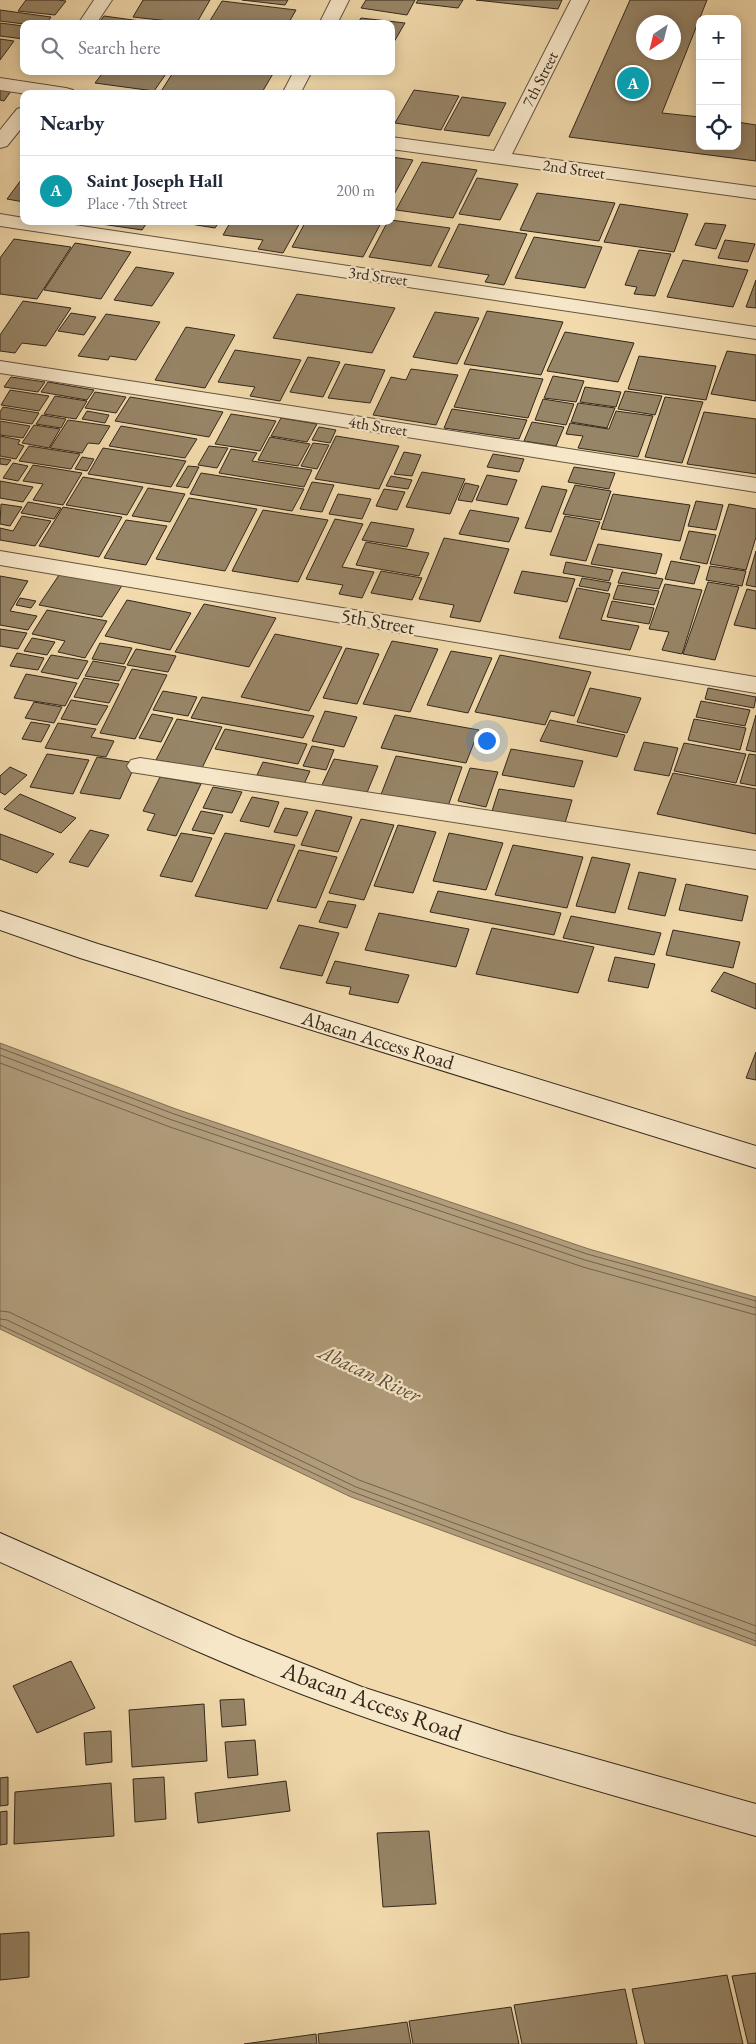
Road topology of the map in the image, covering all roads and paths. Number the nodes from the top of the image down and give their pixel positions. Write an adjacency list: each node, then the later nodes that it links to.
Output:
1 (103, 0): 4 (street)
2 (340, 0): 5 (street)
3 (580, 0): 15 (street, 7th Street)
4 (90, 20)
5 (330, 20)
6 (53, 75): 10 (street)
7 (301, 75): 11 (street)
8 (0, 84): 9 (street)
9 (31, 90)
10 (42, 90)
11 (294, 90)
12 (20, 118): 13 (street)
13 (0, 142)
14 (395, 144): 15 (street, 2nd Street)
15 (500, 159): 16 (street, 2nd Street)
16 (756, 193)
17 (0, 220): 18 (street, 3rd Street)
18 (20, 223)
19 (33, 225): 20 (street, 3rd Street)
20 (756, 333)
21 (0, 367): 22 (street, 4th Street)
22 (756, 485)
23 (0, 558): 24 (street, 5th Street)
24 (756, 685)
25 (140, 766): 26 (street)
26 (756, 860)
27 (0, 920): 28 (street, Abacan Access Road)
28 (756, 1157)
29 (0, 1547): 30 (street, Abacan Access Road)
30 (756, 1820)

